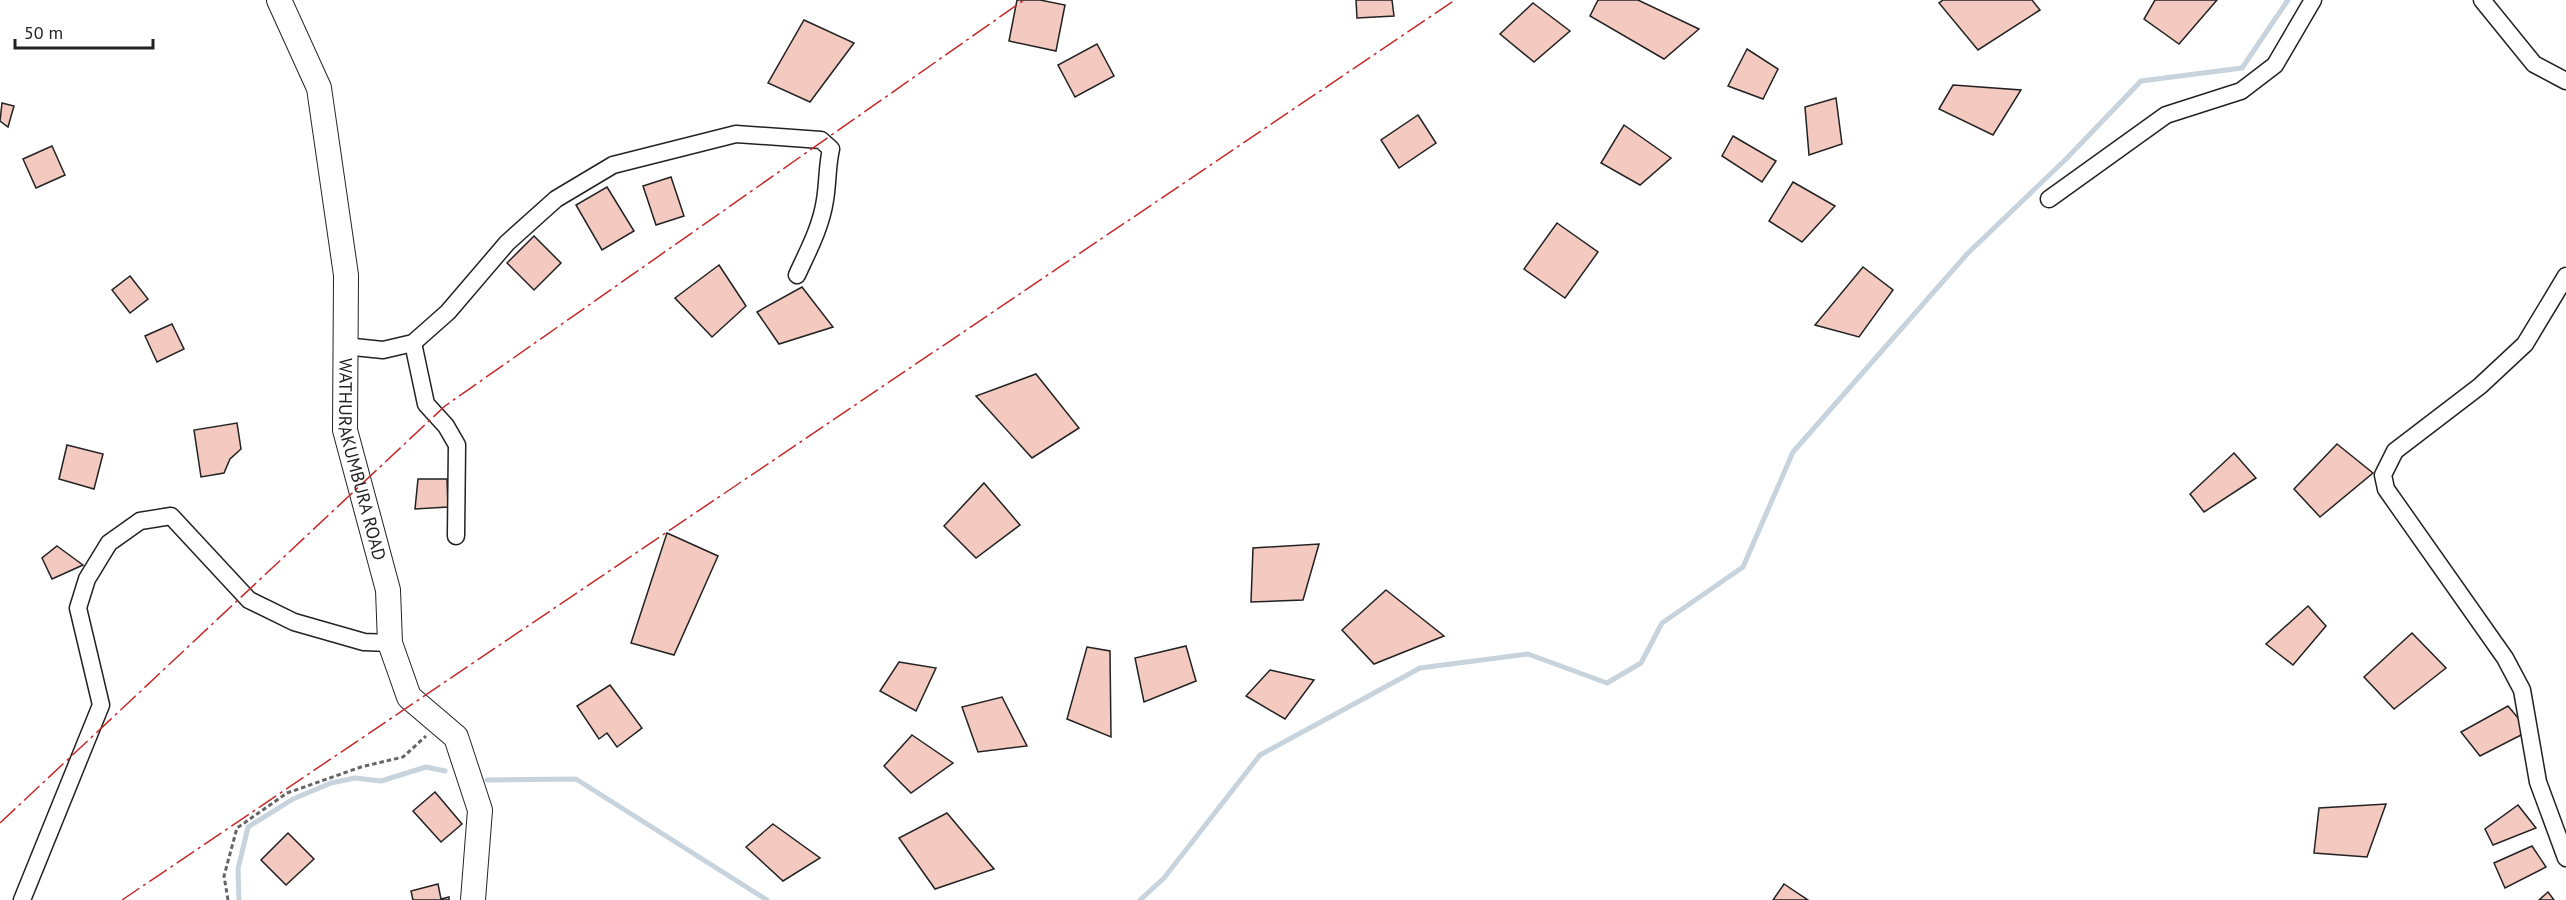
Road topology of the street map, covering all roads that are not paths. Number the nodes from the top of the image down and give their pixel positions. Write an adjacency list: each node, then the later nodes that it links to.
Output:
1 (279, 0): 9 (main road, WATHURAKUMBURA ROAD)
2 (2313, 0): 5 (street)
3 (2482, 0): 4 (street)
4 (2566, 81)
5 (2049, 199)
6 (797, 275): 8 (street)
7 (2566, 276): 12 (street)
8 (413, 343): 9 (street); 10 (street)
9 (344, 346): 11 (main road, WATHURAKUMBURA ROAD)
10 (456, 536)
11 (390, 643): 13 (street); 14 (main road, WATHURAKUMBURA ROAD)
12 (2566, 858)
13 (22, 900)
14 (473, 900)

